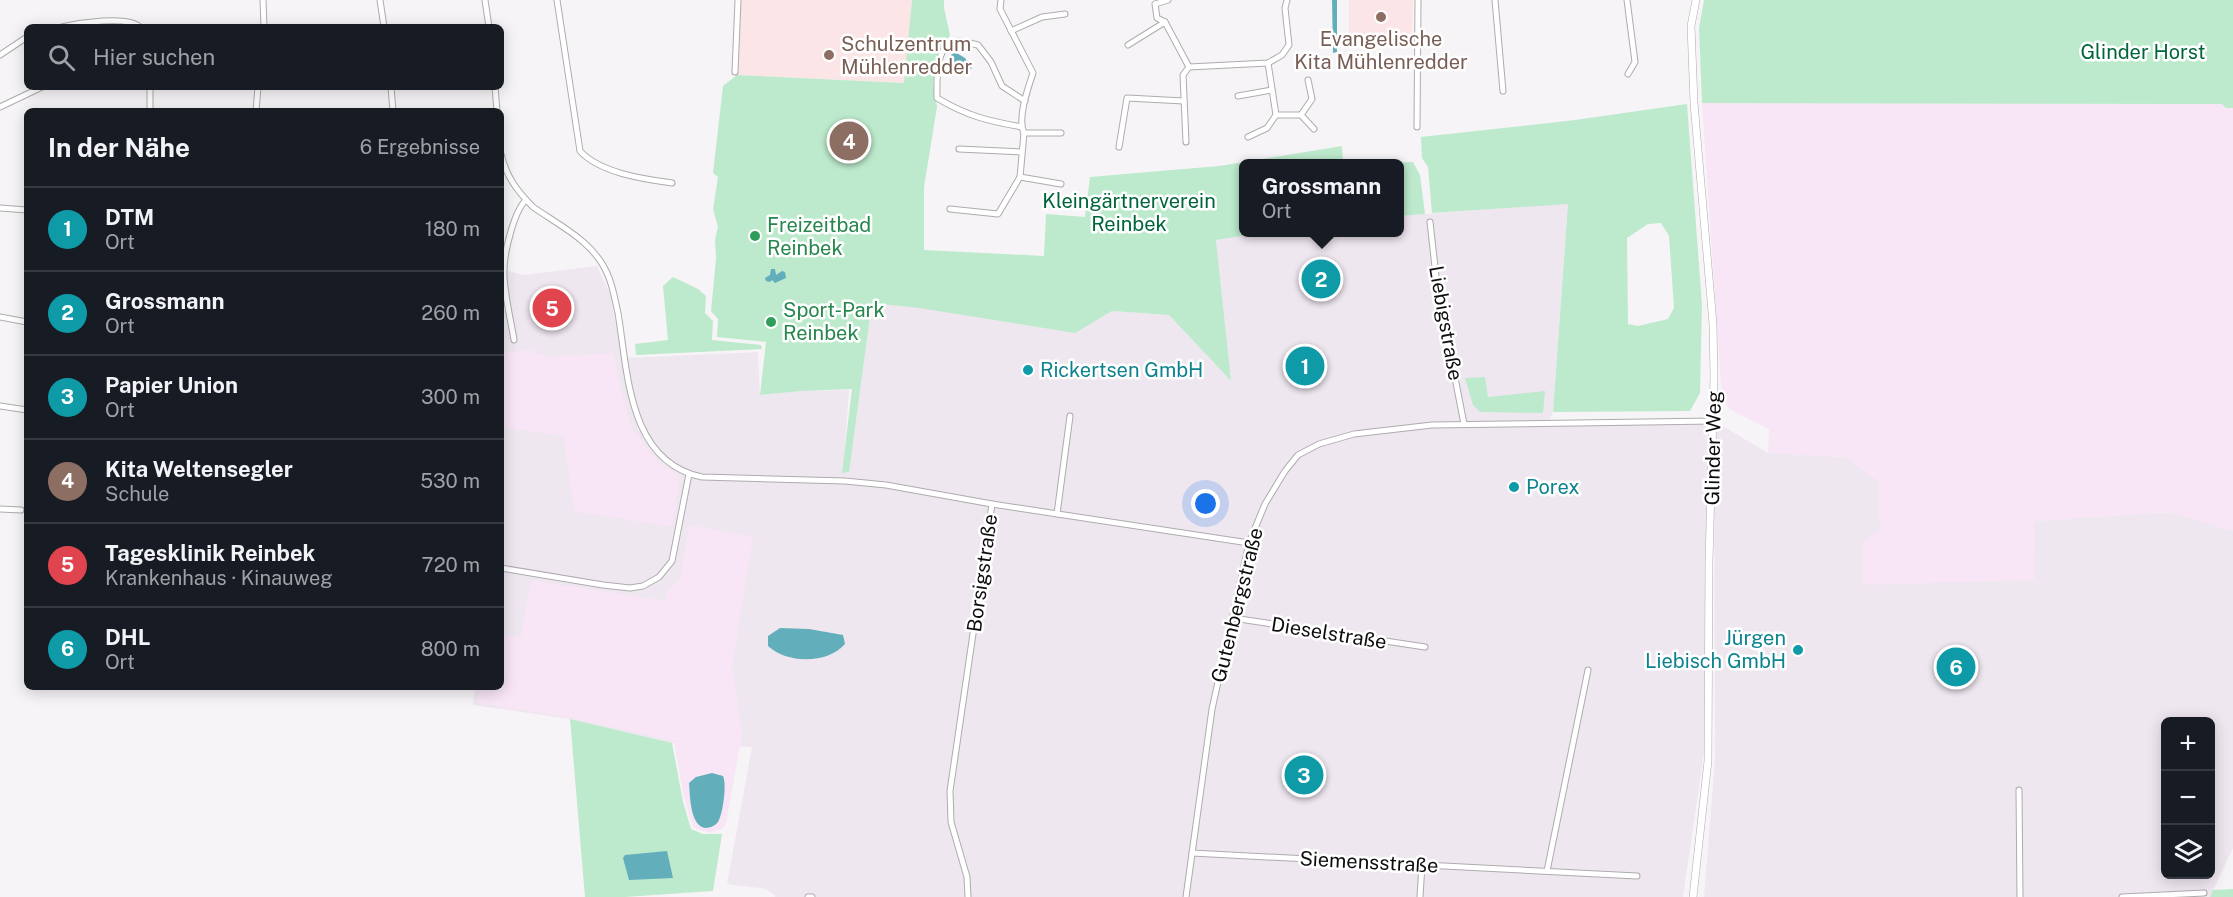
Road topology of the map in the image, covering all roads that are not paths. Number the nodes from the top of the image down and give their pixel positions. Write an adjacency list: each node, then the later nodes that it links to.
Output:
1 (263, 0): 17 (street)
2 (380, 0): 18 (street)
3 (484, 0): 19 (street)
4 (557, 0): 57 (street)
5 (738, 0): 26 (street)
6 (1001, 0): 20 (street)
7 (1168, 0): 14 (street)
8 (1287, 0): 24 (street)
9 (1418, 0): 46 (street)
10 (1495, 0): 35 (street)
11 (1627, 0): 27 (street)
12 (1696, 0): 70 (main road, Glinder Weg)
13 (1065, 14): 20 (street)
14 (1165, 22): 22 (street); 25 (street)
15 (93, 24): 16 (street)
16 (137, 24)
17 (264, 24)
18 (384, 24)
19 (488, 24)
20 (1011, 31): 37 (street)
21 (24, 39): 23 (street)
22 (1128, 45)
23 (0, 55)
24 (1268, 63): 25 (street); 34 (street)
25 (1189, 67): 38 (street)
26 (735, 72)
27 (1628, 74)
28 (1308, 80): 45 (street)
29 (36, 90): 39 (street)
30 (150, 90): 40 (street)
31 (258, 90): 41 (street)
32 (391, 90): 42 (street)
33 (495, 90): 43 (street)
34 (1272, 90): 36 (street); 44 (street)
35 (1503, 91)
36 (1238, 96)
37 (1025, 101): 48 (street); 48 (street)
38 (1184, 102): 51 (street); 52 (street)
39 (0, 107)
40 (150, 108)
41 (256, 108)
42 (393, 108)
43 (497, 108)
44 (1276, 115): 45 (street); 50 (street)
45 (1301, 116): 47 (street)
46 (1417, 127)
47 (1314, 129)
48 (1023, 130): 49 (street); 54 (street)
49 (1061, 133)
50 (1248, 137)
51 (1186, 142)
52 (1119, 147)
53 (959, 149): 54 (street)
54 (1021, 152): 56 (street)
55 (504, 166): 59 (street)
56 (1020, 177): 58 (street); 61 (street)
57 (672, 183)
58 (1061, 184)
59 (526, 200): 66 (street); 72 (street)
60 (0, 208): 62 (street)
61 (950, 209)
62 (24, 210)
63 (1430, 222): 71 (street, Liebigstraße)
64 (0, 317): 65 (street)
65 (24, 321)
66 (514, 340)
67 (0, 406): 68 (street)
68 (24, 410)
69 (1070, 416): 76 (street)
70 (1714, 421): 71 (street, Gutenbergstraße); 91 (main road, Glinder Weg)
71 (1464, 424): 77 (street, Gutenbergstraße)
72 (689, 474): 73 (street); 78 (street)
73 (992, 504): 76 (street, Borsigstraße); 88 (street, Borsigstraße)
74 (0, 509): 75 (street)
75 (21, 510)
76 (1057, 514): 77 (street, Borsigstraße)
77 (1249, 543): 79 (street, Gutenbergstraße)
78 (504, 568)
79 (1233, 618): 80 (street, Dieselstraße); 83 (street, Gutenbergstraße)
80 (1425, 647)
81 (1588, 670): 85 (street)
82 (2019, 790): 92 (street)
83 (1192, 853): 84 (street, Siemensstraße); 89 (street, Gutenbergstraße)
84 (1422, 864): 85 (street, Siemensstraße); 90 (street)
85 (1547, 871): 86 (street, Siemensstraße)
86 (1637, 876)
87 (2204, 893): 93 (street)
88 (968, 897)
89 (1186, 897)
90 (1420, 897)
91 (1693, 897)
92 (2020, 897)
93 (2122, 897)

